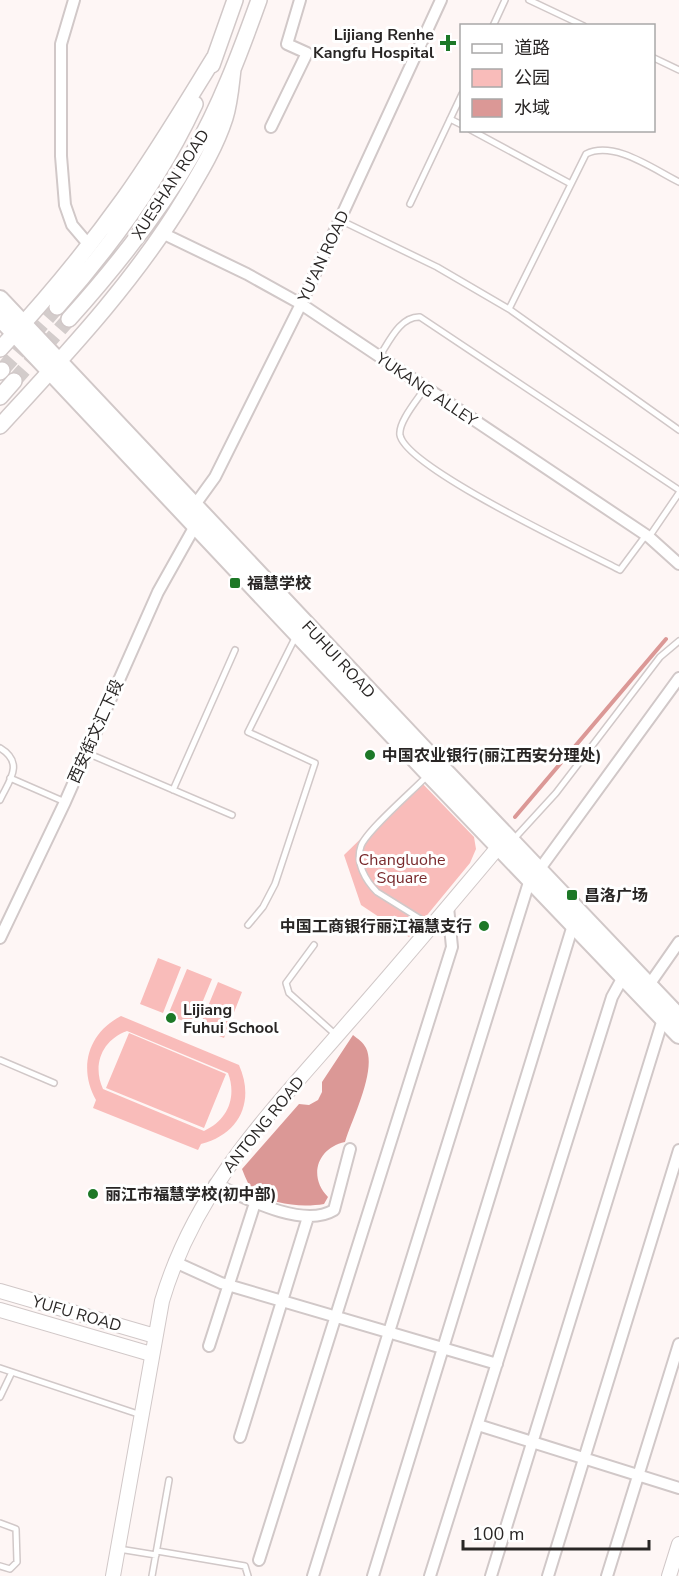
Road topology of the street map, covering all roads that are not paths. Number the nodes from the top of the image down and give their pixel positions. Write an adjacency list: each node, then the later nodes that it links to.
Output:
1 (74, 0): 24 (street)
2 (235, 0): 10 (main road, XUESHAN ROAD)
3 (259, 0): 12 (main road, XUESHAN ROAD)
4 (300, 0): 17 (street)
5 (441, 0): 22 (street, YU'AN ROAD)
6 (505, 0): 8 (lane)
7 (529, 0): 9 (lane)
8 (494, 24)
9 (580, 24)
10 (214, 58): 24 (main road); 27 (main road, XUESHAN ROAD)
11 (655, 58): 13 (lane)
12 (233, 69): 23 (main road); 30 (main road, XUESHAN ROAD)
13 (679, 70)
14 (460, 97): 15 (lane)
15 (450, 119): 16 (lane); 21 (lane)
16 (460, 124)
17 (271, 127)
18 (475, 132): 20 (lane)
19 (679, 182): 20 (lane)
20 (571, 184): 28 (lane)
21 (410, 204)
22 (340, 220): 26 (street, YU'AN ROAD); 28 (lane)
23 (162, 233): 26 (street, YUKANG ALLEY); 34 (main road)
24 (89, 245): 31 (main road)
25 (0, 300): 31 (main road, FUHUI ROAD)
26 (301, 304): 33 (street, YUKANG ALLEY); 41 (street, YU'AN ROAD)
27 (57, 308)
28 (509, 309): 39 (lane)
29 (0, 318): 31 (main road, FUHUI ROAD)
30 (69, 319)
31 (19, 329): 32 (main road); 34 (main road, FUHUI ROAD)
32 (0, 349)
33 (380, 357): 36 (street, YUKANG ALLEY); 40 (lane)
34 (54, 366): 38 (main road); 41 (main road, FUHUI ROAD); 42 (main road, FUHUI ROAD)
35 (14, 381): 37 (main road)
36 (425, 388): 43 (street, YUKANG ALLEY); 43 (lane)
37 (0, 397)
38 (0, 426)
39 (679, 430)
40 (679, 492): 43 (lane)
41 (194, 506): 57 (main road, FUHUI ROAD)
42 (195, 526): 45 (main road, FUHUI ROAD); 50 (street, 西安街文汇下段)
43 (648, 536): 44 (street, YUKANG ALLEY)
44 (679, 564)
45 (297, 634): 51 (main road, FUHUI ROAD); 60 (lane)
46 (679, 641): 57 (lane)
47 (235, 651): 53 (lane)
48 (679, 678): 58 (street)
49 (0, 748): 52 (lane)
50 (86, 752): 53 (lane); 55 (street, 西安街文汇下段)
51 (429, 774): 57 (main road, FUHUI ROAD); 62 (lane)
52 (10, 778): 54 (lane); 55 (lane)
53 (173, 790): 56 (lane)
54 (0, 800)
55 (64, 802): 63 (street, 西安街文汇下段)
56 (232, 815)
57 (506, 842): 58 (main road, FUHUI ROAD); 59 (street, ANTONG ROAD)
58 (534, 875): 61 (main road, FUHUI ROAD); 67 (main road, FUHUI ROAD); 84 (street)
59 (448, 907): 62 (street, ANTONG ROAD); 83 (street)
60 (248, 925)
61 (573, 925): 66 (main road, FUHUI ROAD); 88 (street)
62 (432, 926): 70 (street, ANTONG ROAD)
63 (0, 938)
64 (679, 942): 67 (street)
65 (314, 945): 70 (lane)
66 (623, 977): 68 (main road, FUHUI ROAD); 90 (street)
67 (648, 985): 68 (main road, FUHUI ROAD)
68 (671, 1018): 69 (main road, FUHUI ROAD); 97 (street)
69 (679, 1035)
70 (337, 1036): 75 (street, ANTONG ROAD)
71 (0, 1060): 72 (lane)
72 (54, 1083)
73 (350, 1149): 77 (street)
74 (679, 1150): 98 (street)
75 (215, 1184): 76 (street); 78 (street, ANTONG ROAD)
76 (255, 1203): 77 (street); 79 (street)
77 (308, 1217): 81 (street)
78 (175, 1262): 79 (street); 85 (street, ANTONG ROAD)
79 (228, 1285): 81 (street); 87 (street)
80 (0, 1291): 85 (street, YUFU ROAD)
81 (282, 1301): 83 (street); 96 (street)
82 (0, 1310): 89 (street, YUFU ROAD)
83 (335, 1317): 84 (street); 106 (street)
84 (389, 1333): 88 (street); 111 (street)
85 (154, 1336): 89 (street, ANTONG ROAD)
86 (679, 1344): 99 (street)
87 (209, 1346)
88 (443, 1348): 90 (street); 112 (street)
89 (151, 1354): 94 (street, ANTONG ROAD)
90 (497, 1364): 95 (street)
91 (0, 1368): 92 (lane)
92 (12, 1372): 93 (lane); 94 (lane)
93 (0, 1397)
94 (141, 1414): 104 (street, ANTONG ROAD)
95 (478, 1425): 97 (street); 113 (street)
96 (240, 1437)
97 (532, 1442): 98 (street); 114 (street)
98 (584, 1458): 99 (street); 115 (street)
99 (639, 1475): 101 (street); 116 (street)
100 (169, 1480): 105 (lane)
101 (679, 1488)
102 (0, 1523): 107 (lane)
103 (679, 1544): 117 (street)
104 (118, 1549): 105 (lane); 108 (street, ANTONG ROAD)
105 (156, 1553): 109 (lane); 110 (lane)
106 (259, 1560)
107 (0, 1566)
108 (114, 1576)
109 (152, 1576)
110 (248, 1576)
111 (313, 1576)
112 (373, 1576)
113 (430, 1576)
114 (490, 1576)
115 (548, 1576)
116 (608, 1576)
117 (669, 1576)

